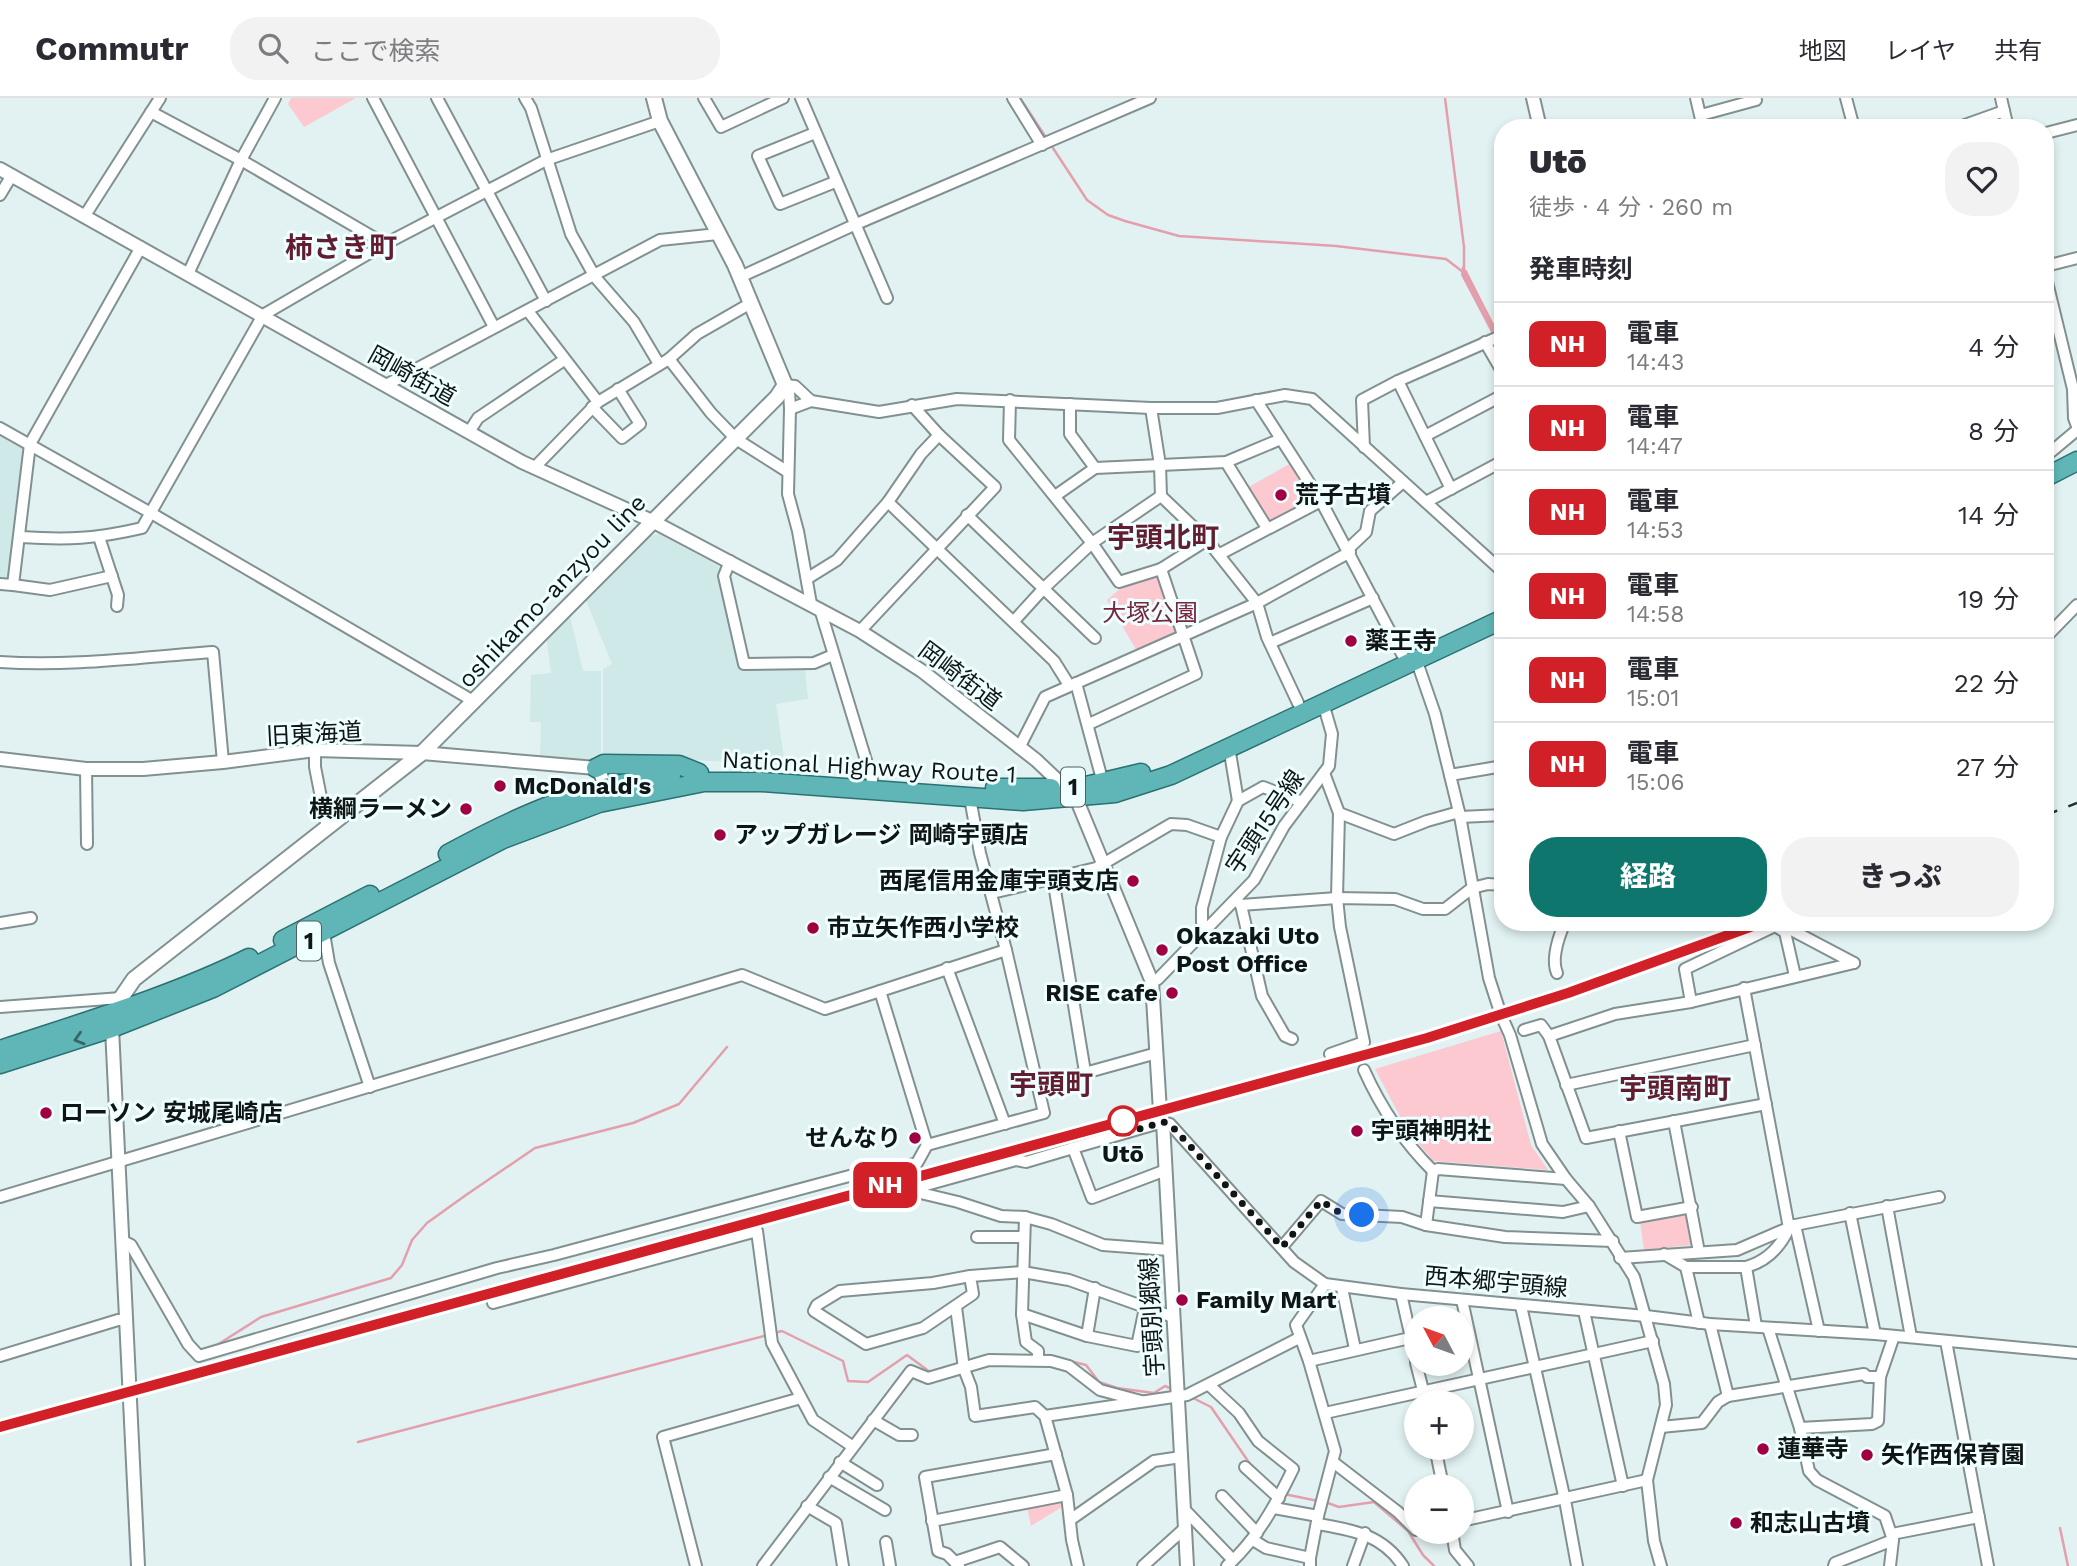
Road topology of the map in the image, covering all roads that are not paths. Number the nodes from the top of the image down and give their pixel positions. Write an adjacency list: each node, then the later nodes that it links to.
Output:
1 (160, 98): 18 (street)
2 (275, 98): 30 (street)
3 (373, 98): 37 (street)
4 (437, 98): 34 (street)
5 (654, 98): 25 (main road)
6 (704, 98): 7 (street)
7 (783, 98)
8 (801, 98): 28 (street)
9 (1013, 98): 29 (street)
10 (1533, 98): 20 (street)
11 (1696, 98): 19 (street)
12 (1846, 98): 22 (street)
13 (2001, 98): 17 (street)
14 (528, 99): 31 (street)
15 (1144, 99): 29 (street)
16 (1756, 100): 19 (street)
17 (2004, 111): 23 (street); 24 (street)
18 (151, 112): 30 (street); 36 (street)
19 (1701, 115): 21 (street)
20 (1538, 119)
21 (1702, 119)
22 (1852, 119)
23 (1982, 119)
24 (2006, 119)
25 (660, 121): 31 (street); 39 (main road)
26 (2077, 125): 27 (street)
27 (2054, 131)
28 (815, 133): 33 (street); 33 (street)
29 (1045, 143): 38 (street)
30 (241, 160): 40 (street); 44 (street)
31 (546, 160): 34 (street); 45 (street)
32 (6, 172): 35 (street); 36 (street, 岡崎街道)
33 (835, 182): 38 (street)
34 (488, 191): 37 (street); 48 (street)
35 (0, 195)
36 (84, 217): 41 (street, 岡崎街道)
37 (437, 218): 40 (street); 53 (street)
38 (854, 225): 46 (street); 47 (street)
39 (718, 234): 45 (street); 46 (main road)
40 (385, 244): 52 (street)
41 (141, 247): 44 (street, 岡崎街道); 77 (street)
42 (2077, 258): 43 (street)
43 (2054, 264)
44 (188, 274): 52 (street, 岡崎街道)
45 (595, 277): 48 (street); 56 (street)
46 (740, 277): 49 (main road)
47 (887, 298)
48 (546, 301): 50 (street)
49 (751, 303): 56 (street); 59 (main road)
50 (527, 311): 53 (street); 55 (street)
51 (2054, 311): 71 (street)
52 (263, 315): 58 (street, 岡崎街道); 97 (street)
53 (494, 327): 58 (street)
54 (1494, 338): 57 (street)
55 (564, 360): 65 (street); 72 (street)
56 (664, 361): 60 (street); 75 (street)
57 (1398, 381): 74 (street); 78 (street)
58 (386, 385): 72 (street, 岡崎街道)
59 (785, 385): 64 (street); 69 (street); 75 (main road, oshikamo-anzyou line)
60 (618, 389): 65 (street); 65 (street)
61 (1010, 400): 66 (street); 67 (street); 92 (street)
62 (1256, 400): 68 (street); 76 (street); 78 (street)
63 (1494, 400): 74 (street)
64 (811, 401): 67 (street); 69 (street)
65 (595, 404): 86 (street)
66 (1070, 404): 68 (street); 87 (street)
67 (912, 405): 73 (street)
68 (1151, 408): 84 (street)
69 (790, 409): 88 (street)
70 (0, 428): 77 (street)
71 (2077, 428): 79 (street)
72 (469, 432): 86 (street, 岡崎街道)
73 (939, 435): 95 (street); 98 (street)
74 (1425, 436): 91 (street)
75 (736, 439): 88 (street); 99 (main road, oshikamo-anzyou line)
76 (1281, 439): 83 (street); 94 (street)
77 (30, 444): 97 (street); 101 (street)
78 (1364, 447): 90 (street)
79 (2054, 449)
80 (2077, 449): 81 (highway)
81 (2054, 461)
82 (2077, 461): 89 (highway)
83 (1226, 463): 84 (street); 100 (street)
84 (1160, 465): 87 (street); 93 (street)
85 (1494, 466): 91 (street)
86 (535, 467): 99 (street, 岡崎街道)
87 (1095, 468): 92 (street)
88 (788, 472): 112 (street)
89 (2054, 473)
90 (1404, 482): 96 (street); 106 (street)
91 (1451, 489): 96 (street)
92 (1055, 496): 104 (street)
93 (1161, 496): 103 (street); 104 (street)
94 (1321, 501): 100 (street); 106 (street)
95 (888, 502): 105 (street); 112 (street)
96 (1426, 502): 109 (street)
97 (151, 513): 102 (street); 133 (street)
98 (967, 514): 105 (street); 115 (street)
99 (652, 521): 108 (street, 岡崎街道); 133 (main road, oshikamo-anzyou line)
100 (1267, 528): 107 (street)
101 (20, 537): 102 (street); 114 (street)
102 (99, 537): 111 (street)
103 (1208, 540): 107 (street); 110 (street)
104 (1092, 543): 110 (street); 115 (street)
105 (936, 549): 122 (street); 125 (street)
106 (1349, 551): 116 (street); 117 (street)
107 (1220, 554): 117 (street)
108 (730, 561): 120 (street, 岡崎街道); 129 (street)
109 (1494, 564)
110 (1161, 569): 126 (street)
111 (112, 576): 114 (street); 119 (street)
112 (808, 578): 120 (street)
113 (0, 584): 114 (street)
114 (13, 585)
115 (1044, 588): 122 (street); 127 (street)
116 (1373, 598): 128 (street); 130 (street)
117 (1258, 603): 126 (street); 128 (street)
118 (2077, 605): 124 (street)
119 (117, 607)
120 (816, 607): 125 (street, 岡崎街道); 129 (street)
121 (1494, 611): 130 (highway, National Highway Route 1 / 1)
122 (1014, 621): 132 (street)
123 (1494, 623): 130 (highway, National Highway Route 1 / 1)
124 (2054, 629)
125 (860, 631): 138 (street, 岡崎街道)
126 (1183, 635): 132 (street); 136 (street)
127 (1095, 638)
128 (1270, 643): 134 (street)
129 (833, 655): 149 (street)
130 (1410, 657): 134 (highway, National Highway Route 1 / 1); 135 (highway, National Highway Route 1 / 1); 148 (street)
131 (0, 662): 142 (street)
132 (1073, 684): 136 (street); 138 (street)
133 (475, 702): 140 (main road, oshikamo-anzyou line)
134 (1298, 703): 150 (highway, National Highway Route 1 / 1)
135 (1323, 703): 137 (highway, National Highway Route 1 / 1); 146 (street, 宇頭15号線)
136 (1089, 724): 150 (street)
137 (1229, 747): 152 (highway, National Highway Route 1 / 1); 154 (street)
138 (1019, 748): 152 (street, 岡崎街道)
139 (315, 750): 140 (street, 旧東海道); 142 (street, 旧東海道); 159 (street)
140 (422, 753): 143 (street, 旧東海道); 159 (main road, oshikamo-anzyou line)
141 (0, 759): 145 (street, 旧東海道)
142 (223, 762): 145 (street, 旧東海道)
143 (596, 768): 147 (highway); 151 (street)
144 (1494, 768): 148 (street)
145 (86, 769): 161 (street)
146 (1326, 769): 155 (street, 宇頭15号線); 156 (street)
147 (699, 773): 149 (highway, National Highway Route 1 / 1); 151 (highway, National Highway Route 1 / 1)
148 (1450, 775): 158 (street)
149 (872, 780): 152 (highway, National Highway Route 1 / 1)
150 (1103, 783): 152 (highway, National Highway Route 1 / 1)
151 (607, 793): 153 (highway, National Highway Route 1 / 1); 176 (highway, National Highway Route 1 / 1); 185 (highway, National Highway Route 1 / 1)
152 (1071, 793): 153 (highway, National Highway Route 1 / 1); 162 (street, 宇頭別郷線)
153 (970, 798): 166 (street)
154 (1238, 801): 155 (street); 160 (street)
155 (1302, 802): 168 (street, 宇頭15号線)
156 (1339, 813): 158 (street); 167 (street)
157 (1494, 814): 158 (street)
158 (1459, 815): 165 (street)
159 (327, 828): 185 (main road, oshikamo-anzyou line)
160 (1221, 837): 162 (street); 171 (street)
161 (87, 844)
162 (1103, 863): 163 (street); 181 (street, 宇頭別郷線)
163 (1053, 878): 166 (street); 197 (street)
164 (1494, 884): 165 (street)
165 (1472, 888): 167 (street); 211 (street)
166 (992, 893): 177 (street)
167 (1337, 898): 168 (street); 194 (street)
168 (1239, 902): 171 (street, 宇頭15号線); 190 (street)
169 (31, 918): 170 (street)
170 (0, 923)
171 (1206, 930): 181 (street, 宇頭15号線)
172 (1561, 931): 179 (street)
173 (1765, 931): 184 (street)
174 (1782, 931): 180 (street)
175 (1795, 931): 180 (street)
176 (324, 933): 187 (highway, National Highway Route 1 / 1); 200 (street)
177 (1006, 950): 178 (street); 199 (street)
178 (947, 968): 183 (street); 204 (street)
179 (1557, 973)
180 (1795, 976): 182 (street)
181 (1152, 982): 193 (street, 宇頭別郷線)
182 (1744, 988): 184 (street); 191 (street)
183 (880, 991): 200 (street); 206 (street)
184 (1691, 1002): 189 (street)
185 (119, 1004): 186 (street); 187 (main road, oshikamo-anzyou line); 192 (highway, National Highway Route 1 / 1)
186 (0, 1007)
187 (112, 1028): 195 (highway, National Highway Route 1 / 1, one-way to 195); 208 (street)
188 (1524, 1030): 189 (street)
189 (1549, 1036): 198 (street)
190 (1292, 1039)
191 (1755, 1045): 198 (street); 201 (street)
192 (0, 1050)
193 (1157, 1053): 197 (street); 202 (street, 宇頭別郷線)
194 (1330, 1054)
195 (0, 1064)
196 (1364, 1070): 210 (street)
197 (1085, 1072): 199 (street)
198 (1566, 1085): 205 (street)
199 (1038, 1086): 204 (street)
200 (370, 1087): 208 (street)
201 (1766, 1104): 203 (street); 221 (street)
202 (1162, 1117): 207 (street); 209 (street, 宇頭別郷線); 226 (street, 西本郷宇頭線)
203 (1674, 1121): 205 (street); 217 (street)
204 (1005, 1124): 206 (street)
205 (1619, 1131): 217 (street)
206 (927, 1145): 224 (street)
207 (1073, 1148): 209 (street); 219 (street)
208 (120, 1161): 212 (street); 224 (street)
209 (1166, 1170): 227 (street, 宇頭別郷線)
210 (1433, 1171): 211 (street); 214 (street)
211 (1566, 1179): 215 (street)
212 (0, 1197)
213 (1940, 1197): 216 (street)
214 (1429, 1201): 215 (street); 220 (street)
215 (1589, 1206): 225 (street)
216 (1887, 1206): 218 (street); 257 (street)
217 (1692, 1207): 228 (street)
218 (1850, 1213): 221 (street); 254 (street)
219 (1025, 1217): 223 (street); 227 (street)
220 (1426, 1225): 225 (street); 226 (street)
221 (1792, 1226): 228 (street); 232 (street); 253 (street)
222 (977, 1237): 223 (street)
223 (1024, 1237): 233 (street)
224 (123, 1241): 249 (street)
225 (1614, 1241): 230 (street)
226 (1282, 1247): 235 (street, 西本郷宇頭線)
227 (1169, 1250): 248 (street, 宇頭別郷線)
228 (1699, 1252): 229 (street)
229 (1664, 1254): 230 (street); 231 (street)
230 (1620, 1258): 247 (street)
231 (1686, 1267): 232 (street); 250 (street)
232 (1746, 1267): 251 (street)
233 (1023, 1272): 234 (street); 236 (street); 246 (street)
234 (970, 1276): 242 (street); 242 (street)
235 (1325, 1284): 237 (street, 西本郷宇頭線); 258 (street)
236 (1095, 1288): 243 (street); 255 (street)
237 (1342, 1288): 238 (street, 西本郷宇頭線); 262 (street)
238 (1401, 1294): 239 (street, 西本郷宇頭線); 244 (street)
239 (1462, 1300): 241 (street, 西本郷宇頭線); 271 (street)
240 (493, 1303): 277 (street)
241 (1521, 1306): 245 (street, 西本郷宇頭線); 268 (street)
242 (956, 1307): 269 (street)
243 (1145, 1308): 248 (street); 255 (street)
244 (1404, 1309)
245 (1584, 1311): 247 (street, 西本郷宇頭線); 263 (street)
246 (1022, 1314): 255 (street); 265 (street)
247 (1646, 1316): 250 (street, 西本郷宇頭線); 260 (street)
248 (1174, 1317): 275 (street, 宇頭別郷線)
249 (125, 1320): 266 (street); 320 (street)
250 (1704, 1323): 251 (street, 西本郷宇頭線); 276 (street)
251 (1756, 1326): 252 (street, 西本郷宇頭線)
252 (1768, 1328): 253 (street, 西本郷宇頭線); 273 (street)
253 (1819, 1331): 254 (street, 西本郷宇頭線)
254 (1875, 1334): 256 (street, 西本郷宇頭線)
255 (1087, 1336)
256 (1894, 1336): 257 (street, 西本郷宇頭線); 270 (street)
257 (1911, 1337): 261 (street)
258 (1300, 1338): 267 (street); 272 (street)
259 (1404, 1339): 262 (street)
260 (1653, 1341): 263 (street); 283 (street)
261 (1946, 1341): 264 (street); 304 (street)
262 (1355, 1349): 267 (street)
263 (1592, 1353): 268 (street); 295 (street)
264 (2077, 1353)
265 (1038, 1355): 269 (street); 279 (street)
266 (0, 1356)
267 (1309, 1361): 280 (street)
268 (1537, 1367): 271 (street); 298 (street)
269 (964, 1368): 281 (street); 282 (street)
270 (1880, 1377): 273 (street); 284 (street)
271 (1478, 1378): 274 (street); 303 (street)
272 (1209, 1385): 275 (street); 299 (street)
273 (1786, 1386): 276 (street); 284 (street)
274 (1444, 1390)
275 (1177, 1396): 279 (street); 288 (street, 宇頭別郷線)
276 (1728, 1396): 283 (street)
277 (802, 1398): 286 (street); 321 (street)
278 (1404, 1400): 280 (street)
279 (1141, 1401): 281 (street)
280 (1325, 1413): 290 (street)
281 (1045, 1416): 287 (street)
282 (873, 1420): 285 (street); 286 (street)
283 (1661, 1427): 293 (street)
284 (1800, 1428): 313 (street)
285 (912, 1435)
286 (852, 1446): 289 (street)
287 (1056, 1454): 296 (street); 308 (street)
288 (1181, 1457): 302 (street, 宇頭別郷線); 309 (street)
289 (840, 1462): 292 (street); 294 (street)
290 (1333, 1462): 305 (street); 307 (street)
291 (1245, 1466): 299 (street)
292 (829, 1477): 300 (street); 301 (street)
293 (1647, 1480): 295 (street); 332 (street)
294 (877, 1485)
295 (1623, 1486): 298 (street)
296 (1067, 1495): 308 (street); 309 (street)
297 (1222, 1496): 312 (street)
298 (1565, 1500): 303 (street); 331 (street)
299 (1276, 1503): 307 (street); 312 (street)
300 (807, 1506): 322 (street); 323 (street)
301 (886, 1510)
302 (1185, 1510): 310 (street, 宇頭別郷線); 317 (street)
303 (1508, 1512): 306 (street)
304 (1979, 1517): 313 (street); 335 (street)
305 (1404, 1518)
306 (1474, 1519)
307 (1318, 1520): 311 (street); 316 (street)
308 (932, 1521): 318 (street)
309 (1070, 1521): 326 (street)
310 (1185, 1528): 327 (street); 328 (street)
311 (1365, 1533): 319 (street); 329 (street)
312 (1255, 1537): 316 (street); 317 (street)
313 (1892, 1537): 333 (street); 334 (street)
314 (886, 1542): 324 (street)
315 (1454, 1544): 330 (street)
316 (1310, 1562)
317 (1230, 1563)
318 (957, 1564): 325 (street)
319 (1398, 1564)
320 (138, 1566)
321 (696, 1566)
322 (763, 1566)
323 (843, 1566)
324 (890, 1566)
325 (1023, 1566)
326 (1078, 1566)
327 (1143, 1566)
328 (1188, 1566)
329 (1353, 1566)
330 (1468, 1566)
331 (1577, 1566)
332 (1661, 1566)
333 (1834, 1566)
334 (1890, 1566)
335 (1988, 1566)

